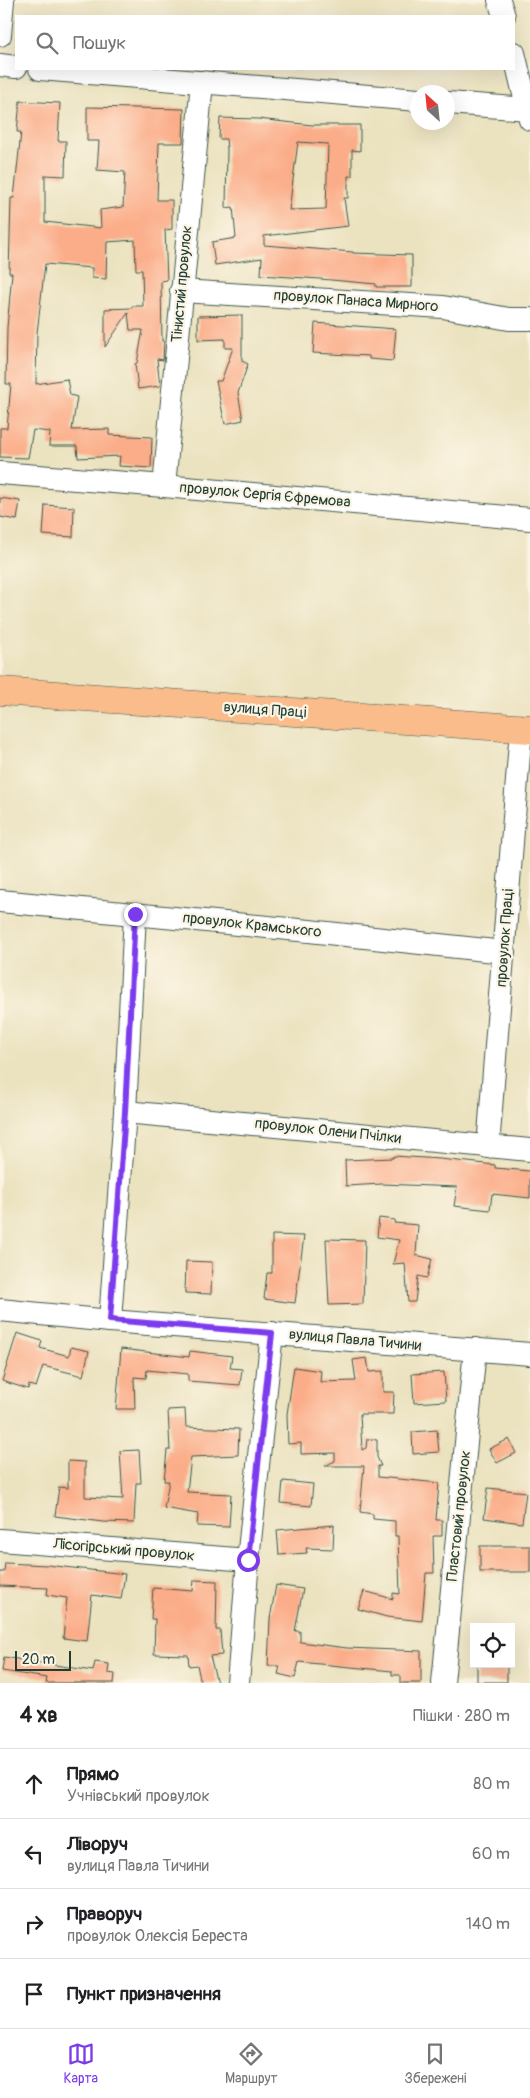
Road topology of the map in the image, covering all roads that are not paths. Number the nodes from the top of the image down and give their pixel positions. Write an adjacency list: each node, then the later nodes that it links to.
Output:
1 (3, 0): 4 (street)
2 (499, 0): 3 (street)
3 (504, 15)
4 (0, 35)
5 (515, 55): 9 (street)
6 (0, 65): 7 (street)
7 (15, 67)
8 (52, 70): 10 (street)
9 (526, 74): 13 (street)
10 (202, 82): 11 (street); 14 (street, Тінистий провулок)
11 (410, 99)
12 (455, 104): 13 (street)
13 (529, 114)
14 (181, 291): 15 (street, провулок Панаса Мирного); 17 (street, Тінистий провулок)
15 (530, 319)
16 (0, 473): 17 (street, провулок Сергія Єфремова)
17 (164, 486): 18 (street, провулок Сергія Єфремова)
18 (530, 519)
19 (0, 691): 20 (main road, вулиця Праці)
20 (526, 729): 23 (street, провулок Праці)
21 (0, 901): 22 (street, провулок Крамського)
22 (135, 914): 23 (street, провулок Крамського); 24 (street)
23 (504, 952): 25 (street, провулок Праці)
24 (125, 1112): 25 (street, провулок Олени Пчілки); 28 (street)
25 (488, 1147): 26 (street, провулок Олени Пчілки)
26 (530, 1150)
27 (0, 1310): 28 (street, вулиця Павла Тичини)
28 (110, 1320): 29 (street, вулиця Павла Тичини)
29 (272, 1333): 30 (street, вулиця Павла Тичини); 33 (street)
30 (475, 1350): 31 (street, вулиця Павла Тичини); 35 (street, Пластовий провулок)
31 (530, 1354)
32 (0, 1540): 33 (street, Лісогірський провулок)
33 (248, 1560): 34 (street)
34 (238, 1683)
35 (443, 1683)

